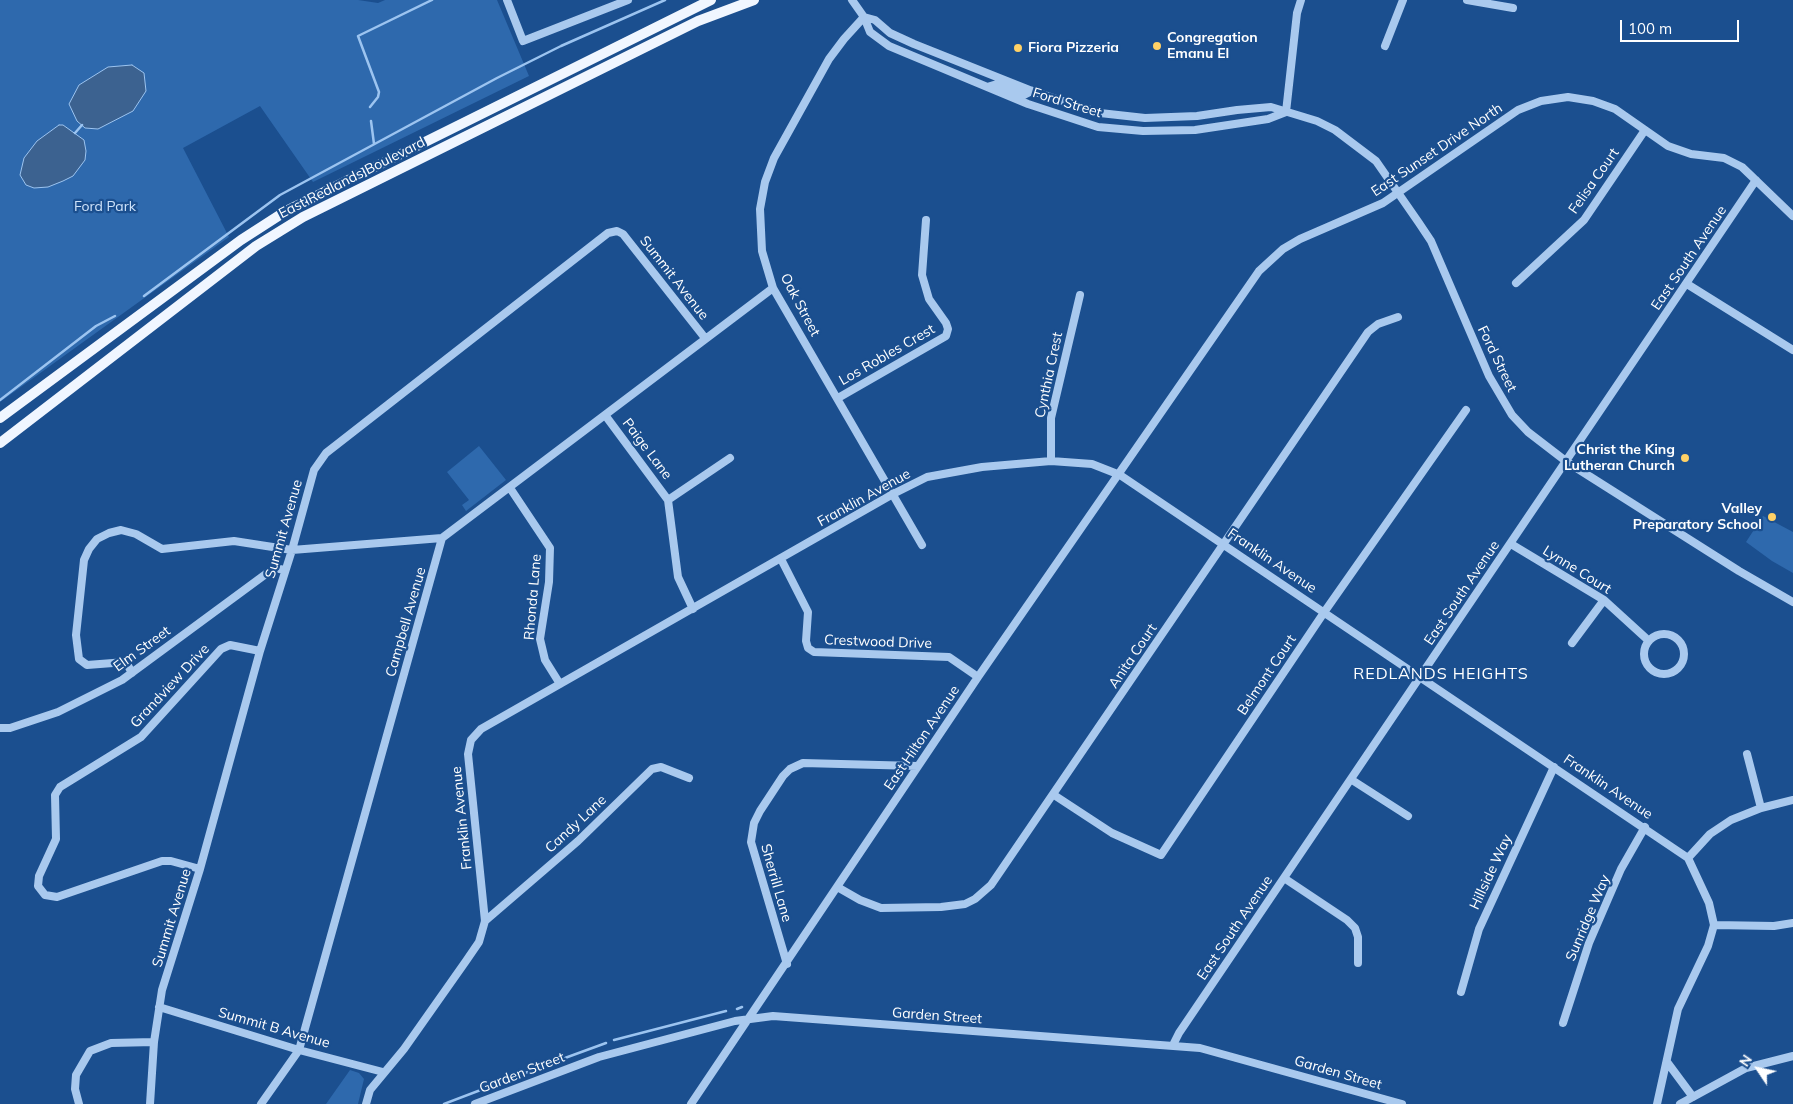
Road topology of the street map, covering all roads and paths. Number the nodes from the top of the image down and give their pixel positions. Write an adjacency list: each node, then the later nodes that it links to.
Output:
1 (507, 0): 2 (street)
2 (628, 0)
3 (711, 0): 30 (main road, East Redlands Boulevard)
4 (754, 0): 31 (main road, East Redlands Boulevard)
5 (852, 0): 10 (street, Ford Street)
6 (1301, 0): 14 (street)
7 (1403, 0): 11 (street)
8 (1468, 0): 9 (street)
9 (1513, 8)
10 (864, 17): 12 (street, Ford Street); 13 (street, Ford Street); 22 (street, Oak Street)
11 (1385, 46)
12 (987, 87): 13 (street); 14 (street, Ford Street)
13 (1032, 91): 14 (street, Ford Street)
14 (1286, 112): 17 (street, Ford Street)
15 (1645, 130): 16 (street, East Sunset Drive North); 17 (street, East Sunset Drive North); 20 (street, Felisa Court)
16 (1756, 180): 18 (street, East Sunset Drive North); 21 (street, East South Avenue)
17 (1399, 194): 34 (street, Ford Street); 35 (street, East Sunset Drive North)
18 (1793, 216)
19 (926, 220): 27 (street, Los Robles Crest)
20 (1516, 283)
21 (1687, 284): 26 (street); 34 (street, East South Avenue)
22 (773, 288): 25 (street); 27 (street, Oak Street)
23 (1080, 296): 33 (street, Cynthia Crest)
24 (1398, 317): 40 (street, Anita Court)
25 (705, 338): 29 (street); 43 (street, Summit Avenue)
26 (1793, 350)
27 (838, 398): 37 (street, Oak Street)
28 (1466, 410): 49 (street, Belmont Court)
29 (605, 415): 36 (street); 38 (street, Paige Lane)
30 (0, 418)
31 (0, 443)
32 (730, 458): 38 (street, Paige Lane)
33 (1051, 461): 35 (street, Franklin Avenue); 37 (street, Franklin Avenue)
34 (1567, 462): 41 (street, East South Avenue); 47 (street, Ford Street)
35 (1120, 475): 40 (street, Franklin Avenue); 54 (street, East Hilton Avenue)
36 (510, 488): 39 (street); 56 (street, Rhonda Lane)
37 (893, 494): 42 (street, Oak Street); 44 (street, Franklin Avenue)
38 (668, 500): 48 (street, Paige Lane)
39 (442, 538): 43 (street); 83 (street, Campbell Avenue)
40 (1224, 543): 49 (street, Franklin Avenue); 63 (street, Anita Court)
41 (1511, 544): 46 (street, Lynne Court); 55 (street, East South Avenue)
42 (922, 546)
43 (292, 550): 45 (street, Summit Avenue); 53 (street)
44 (782, 559): 48 (street, Franklin Avenue); 54 (street, Crestwood Drive)
45 (285, 570): 52 (street, Summit Avenue); 53 (street, Elm Street)
46 (1604, 600): 50 (street, Lynne Court); 51 (street)
47 (1793, 602)
48 (693, 609): 56 (street, Franklin Avenue)
49 (1325, 611): 55 (street, Franklin Avenue); 63 (street, Belmont Court)
50 (1649, 641): 50 (street)
51 (1572, 643)
52 (260, 651): 69 (street, Summit Avenue); 69 (street, Grandview Drive)
53 (132, 673): 57 (street, Elm Street)
54 (978, 677): 59 (street, East Hilton Avenue)
55 (1420, 678): 60 (street, Franklin Avenue); 62 (street, East South Avenue)
56 (560, 684): 72 (street, Franklin Avenue)
57 (0, 728)
58 (1747, 754): 65 (street)
59 (917, 766): 71 (street, East Hilton Avenue); 76 (street, Sherrill Lane)
60 (1554, 767): 67 (street, Franklin Avenue); 77 (street, Hillside Way)
61 (689, 778): 72 (street, Candy Lane)
62 (1352, 780): 66 (street); 70 (street, East South Avenue)
63 (1054, 795): 71 (street, Anita Court)
64 (1793, 800): 65 (street)
65 (1761, 808): 68 (street)
66 (1408, 816)
67 (1645, 827): 68 (street, Franklin Avenue); 80 (street, Sunridge Way)
68 (1688, 858): 74 (street, Franklin Avenue)
69 (200, 869): 78 (street, Summit Avenue)
70 (1284, 878): 75 (street); 82 (street, East South Avenue)
71 (839, 888): 76 (street, East Hilton Avenue)
72 (485, 920): 86 (street, Franklin Avenue)
73 (1793, 923): 74 (street)
74 (1714, 925): 85 (street)
75 (1358, 962)
76 (787, 964): 79 (street, East Hilton Avenue)
77 (1461, 992)
78 (159, 1007): 81 (street, Summit Avenue); 83 (street, Summit B Avenue)
79 (750, 1017): 82 (street, Garden Street); 92 (street, Garden Street); 93 (street, East Hilton Avenue)
80 (1563, 1023)
81 (154, 1042): 88 (street); 89 (street, Summit Avenue)
82 (1174, 1046): 94 (street, Garden Street)
83 (299, 1050): 86 (street, Summit B Avenue); 90 (street, Campbell Avenue)
84 (1793, 1056): 87 (street)
85 (1667, 1062): 87 (street); 95 (street)
86 (383, 1072): 91 (street, Franklin Avenue)
87 (1692, 1097): 96 (street)
88 (79, 1104)
89 (150, 1104)
90 (261, 1104)
91 (366, 1104)
92 (475, 1104)
93 (691, 1104)
94 (1402, 1104)
95 (1657, 1104)
96 (1680, 1104)

